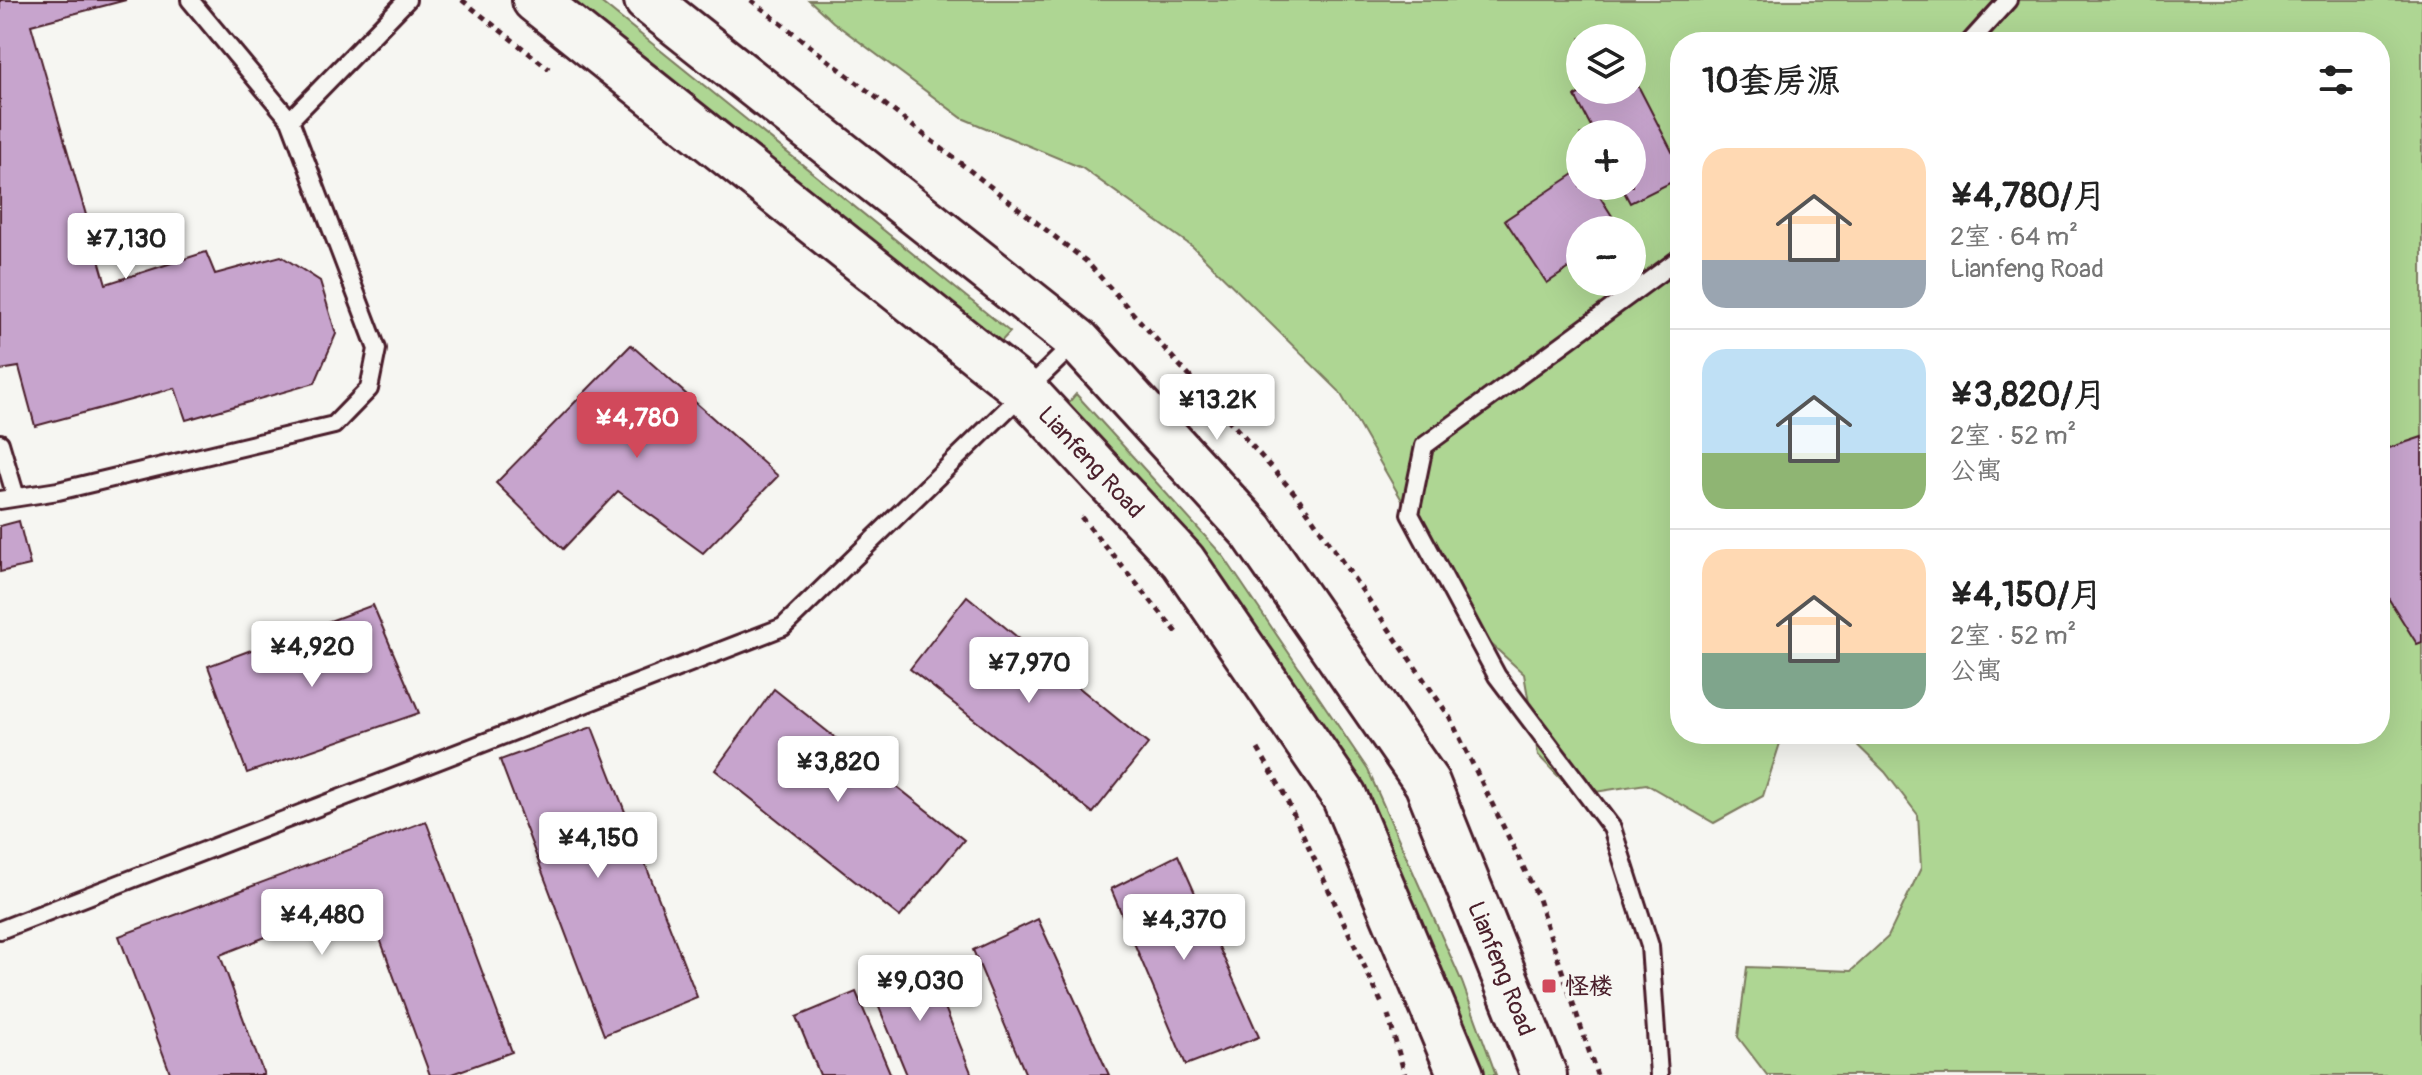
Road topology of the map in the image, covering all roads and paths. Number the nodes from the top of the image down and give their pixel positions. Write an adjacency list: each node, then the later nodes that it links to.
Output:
1 (190, 0): 9 (lane)
2 (407, 0): 9 (lane)
3 (462, 0): 8 (path)
4 (535, 0): 12 (main road, Lianfeng Road)
5 (647, 0): 11 (main road, Lianfeng Road)
6 (2008, 0): 7 (lane)
7 (1979, 32)
8 (561, 78)
9 (290, 120): 14 (lane)
10 (1670, 265): 22 (lane)
11 (1078, 341): 12 (lane); 21 (main road, Lianfeng Road)
12 (1024, 390): 18 (lane); 20 (main road, Lianfeng Road)
13 (0, 443): 14 (lane)
14 (8, 498)
15 (1073, 508): 16 (path)
16 (1182, 638)
17 (1252, 739): 19 (path)
18 (0, 930)
19 (1405, 1075)
20 (1461, 1075)
21 (1544, 1075)
22 (1659, 1075)

